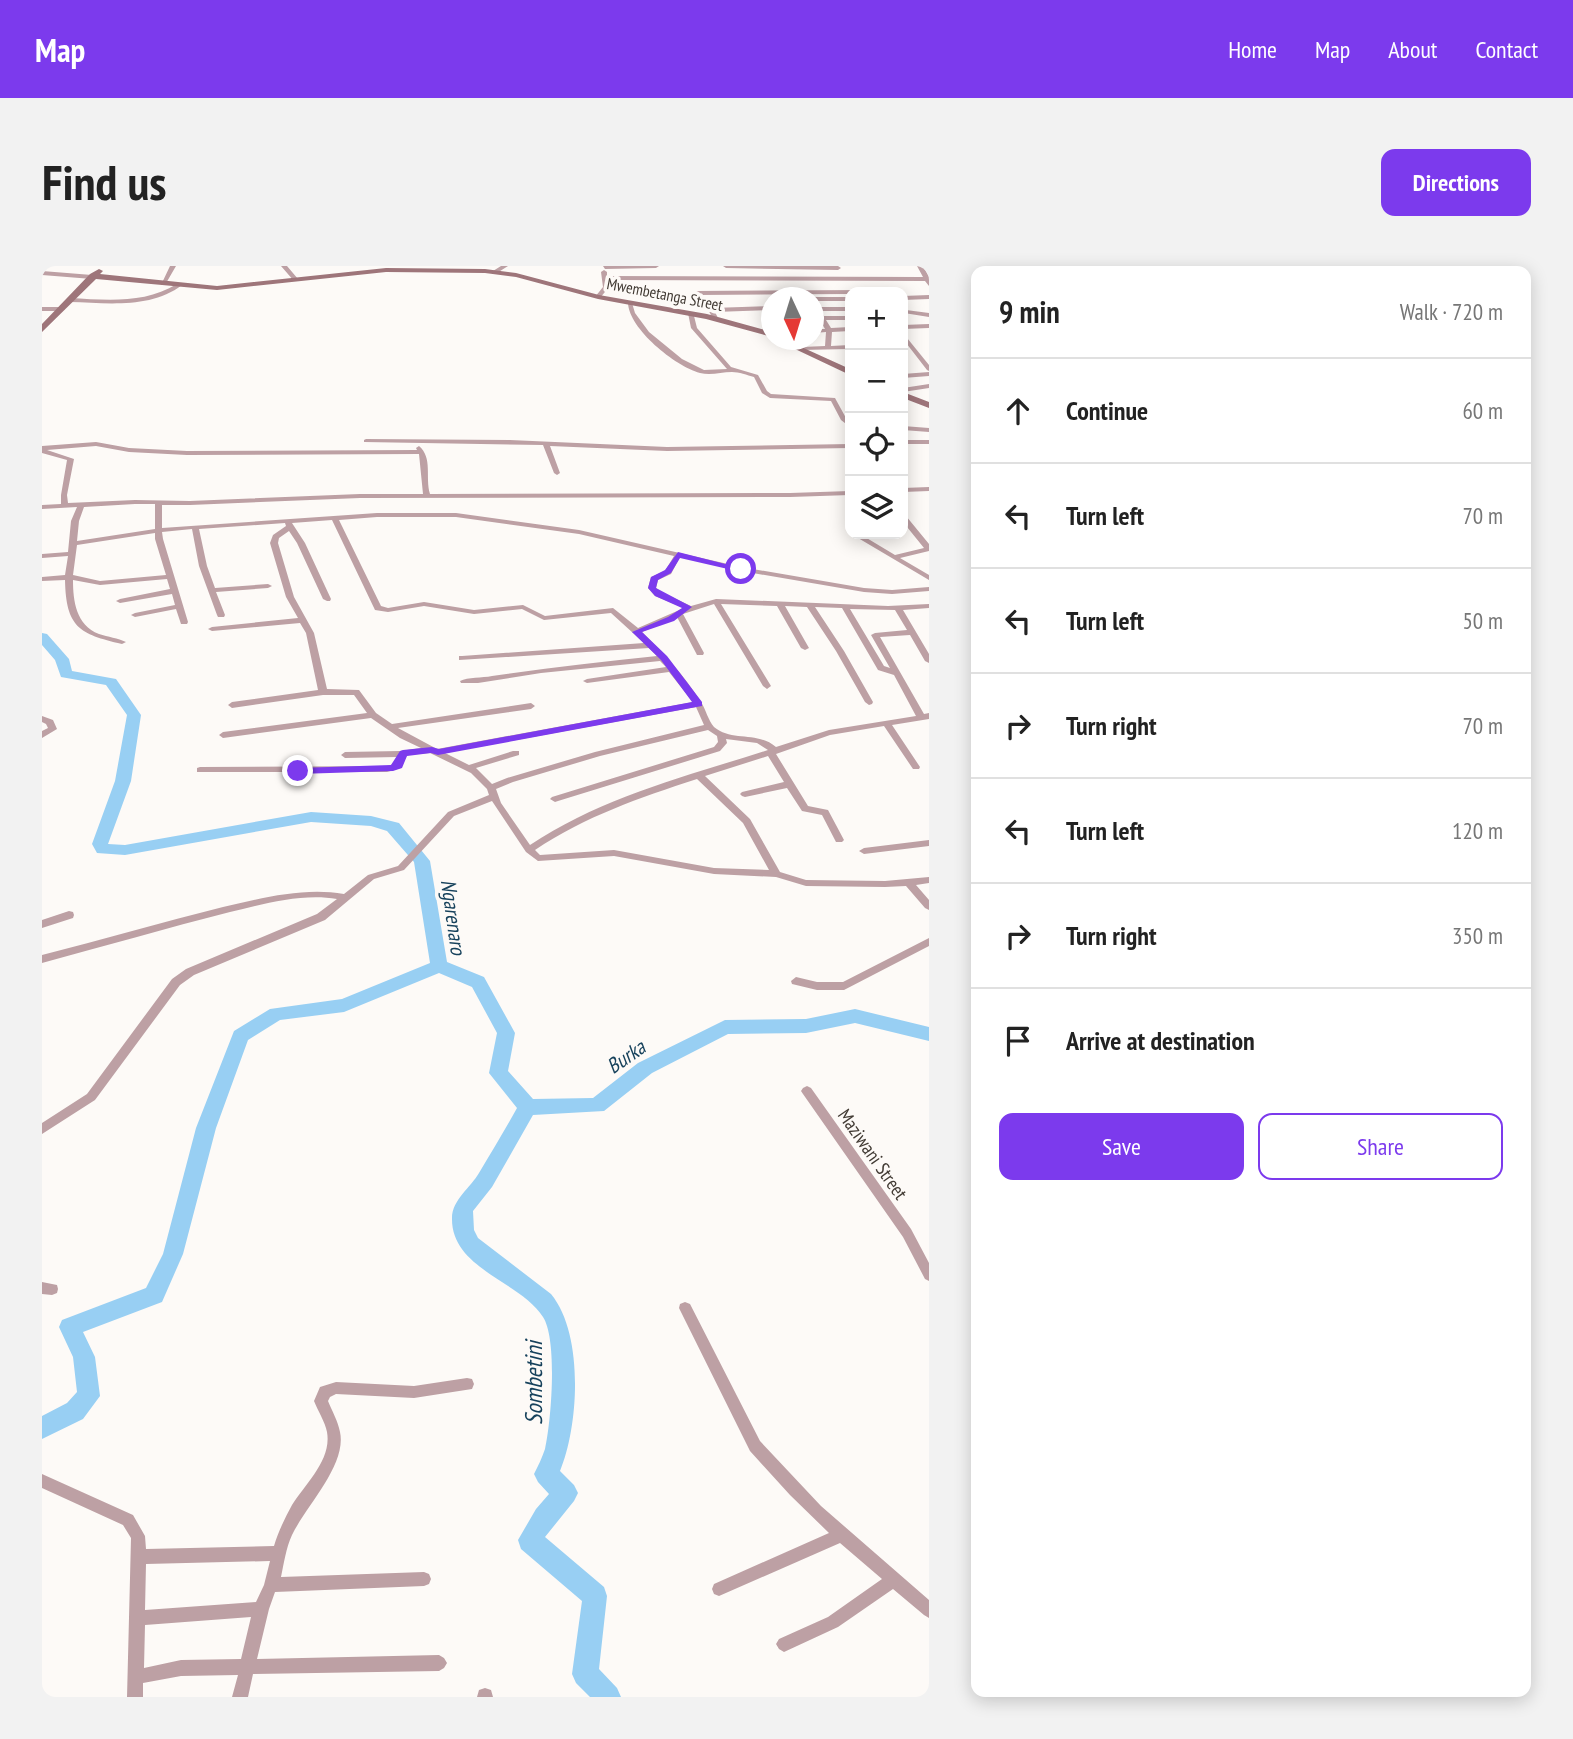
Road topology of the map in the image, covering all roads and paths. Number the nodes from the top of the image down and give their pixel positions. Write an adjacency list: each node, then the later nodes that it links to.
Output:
1 (103, 266): 15 (street)
2 (173, 266): 20 (street)
3 (284, 266): 18 (street)
4 (505, 266): 13 (street)
5 (605, 266): 6 (street); 16 (street)
6 (656, 266)
7 (725, 266): 12 (street); 17 (street)
8 (920, 266): 19 (street)
9 (374, 268): 10 (street, Mwembetanga Street); 18 (street, Mwembetanga Street)
10 (455, 268): 11 (street, Mwembetanga Street)
11 (477, 268): 13 (street, Mwembetanga Street)
12 (838, 268)
13 (495, 272): 24 (street, Mwembetanga Street)
14 (42, 273): 15 (street)
15 (92, 276): 20 (street, Mwembetanga Street); 28 (street)
16 (604, 278): 17 (street); 24 (street)
17 (726, 278): 19 (street)
18 (296, 280): 21 (street, Mwembetanga Street)
19 (928, 281)
20 (163, 284): 21 (street, Mwembetanga Street)
21 (179, 285): 28 (street)
22 (845, 292): 37 (street)
23 (929, 297): 25 (street)
24 (598, 298): 29 (street, Mwembetanga Street)
25 (908, 298)
26 (824, 299): 27 (street)
27 (845, 299)
28 (70, 300): 32 (street)
29 (630, 304): 35 (street, Mwembetanga Street); 57 (street)
30 (761, 307): 37 (street)
31 (42, 309): 32 (street)
32 (62, 309): 46 (street)
33 (824, 309): 34 (street)
34 (845, 309)
35 (691, 313): 37 (street, Mwembetanga Street); 57 (street)
36 (908, 313): 38 (street)
37 (713, 314): 50 (street, Mwembetanga Street)
38 (929, 315)
39 (908, 317): 45 (street)
40 (824, 318): 41 (street)
41 (845, 318)
42 (824, 320): 49 (street)
43 (929, 326): 45 (street)
44 (908, 327): 45 (street)
45 (915, 327)
46 (42, 329)
47 (845, 329): 49 (street)
48 (824, 330): 49 (street)
49 (829, 330): 54 (street)
50 (761, 331)
51 (908, 346): 56 (street)
52 (845, 347): 54 (street)
53 (824, 348): 54 (street)
54 (828, 348)
55 (804, 350): 58 (street)
56 (929, 369)
57 (733, 370): 65 (street)
58 (845, 370)
59 (929, 374): 60 (street)
60 (908, 376)
61 (929, 386): 62 (street)
62 (908, 391)
63 (908, 394): 64 (street)
64 (929, 405)
65 (845, 421)
66 (908, 428): 67 (street)
67 (929, 430)
68 (366, 441): 69 (street)
69 (417, 442): 72 (street); 75 (street)
70 (908, 442): 71 (street)
71 (929, 442)
72 (546, 444): 73 (street); 76 (street)
73 (845, 446)
74 (42, 449): 75 (street); 84 (street)
75 (421, 452): 80 (street)
76 (557, 473)
77 (929, 489): 78 (street)
78 (908, 490)
79 (845, 493): 80 (street)
80 (427, 496): 81 (street)
81 (158, 502): 82 (street); 89 (street)
82 (81, 506): 84 (street); 91 (street)
83 (42, 507): 84 (street)
84 (65, 507)
85 (335, 519): 86 (street); 94 (street); 123 (street)
86 (289, 525): 88 (street); 106 (street); 120 (street)
87 (908, 525): 92 (street)
88 (195, 527): 89 (street); 104 (street)
89 (157, 530): 91 (street); 99 (street)
90 (864, 539): 96 (street)
91 (74, 542): 93 (street)
92 (926, 549): 96 (street); 97 (street)
93 (71, 554): 95 (street); 98 (street)
94 (678, 555): 103 (street); 114 (street)
95 (42, 556)
96 (894, 557): 100 (street)
97 (929, 558)
98 (69, 577): 99 (street); 101 (street); 125 (street)
99 (168, 577): 105 (street)
100 (929, 578)
101 (42, 579)
102 (268, 586): 104 (street)
103 (929, 589)
104 (212, 590): 117 (street)
105 (174, 591): 107 (street); 111 (street)
106 (327, 599)
107 (120, 601)
108 (716, 601): 109 (street); 114 (street); 136 (street)
109 (780, 604): 110 (street); 127 (street)
110 (810, 605): 112 (street); 138 (street)
111 (179, 606): 116 (street); 121 (street)
112 (844, 606): 115 (street); 133 (street)
113 (926, 606): 115 (street); 119 (street)
114 (688, 607): 118 (street)
115 (898, 608): 124 (street)
116 (135, 615)
117 (221, 615)
118 (680, 615): 123 (street); 128 (street)
119 (929, 617)
120 (302, 620): 122 (street); 137 (street)
121 (184, 622)
122 (212, 629)
123 (636, 632): 126 (street)
124 (911, 632): 131 (street); 133 (street)
125 (122, 642)
126 (650, 645): 129 (street); 130 (street)
127 (804, 648)
128 (700, 653)
129 (462, 658)
130 (664, 658): 132 (street); 134 (street)
131 (929, 661)
132 (672, 669): 135 (street); 139 (street)
133 (895, 673): 143 (street)
134 (464, 681)
135 (587, 681)
136 (767, 686)
137 (323, 692): 140 (street); 142 (street)
138 (869, 702)
139 (698, 704): 148 (street); 152 (street)
140 (232, 705)
141 (531, 706): 147 (street)
142 (373, 715): 147 (street); 150 (street)
143 (924, 716): 145 (street); 146 (street)
144 (42, 719): 149 (street)
145 (886, 722): 153 (street); 158 (street)
146 (929, 726)
147 (390, 727): 152 (street)
148 (708, 727): 151 (street); 163 (street)
149 (42, 735)
150 (223, 735)
151 (721, 735): 153 (street); 157 (street)
152 (435, 751): 155 (street); 159 (street)
153 (773, 752): 161 (street); 162 (street)
154 (516, 753): 159 (street)
155 (402, 754): 156 (street); 160 (street)
156 (345, 755)
157 (686, 757): 161 (street); 165 (street)
158 (916, 767)
159 (468, 768): 163 (street)
160 (200, 770)
161 (701, 775): 168 (street); 170 (street)
162 (790, 784): 164 (street); 166 (street)
163 (493, 793): 168 (street); 173 (street)
164 (745, 794)
165 (555, 799)
166 (839, 840)
167 (929, 844): 169 (street)
168 (529, 850): 170 (street)
169 (864, 851)
170 (776, 874): 172 (street)
171 (929, 880): 172 (street)
172 (909, 883): 174 (street)
173 (344, 897): 178 (street); 181 (street)
174 (929, 906)
175 (69, 915): 176 (street)
176 (42, 924)
177 (929, 942): 179 (street)
178 (42, 959)
179 (796, 981)
180 (807, 1091): 182 (street, Maziwani Street)
181 (42, 1129)
182 (929, 1275)
183 (685, 1308): 186 (street)
184 (467, 1384): 187 (street)
185 (42, 1481): 188 (street)
186 (843, 1534): 190 (street); 192 (street)
187 (279, 1553): 188 (street); 191 (street)
188 (139, 1557): 195 (street)
189 (424, 1579): 191 (street)
190 (894, 1580): 194 (street); 196 (street)
191 (271, 1585): 193 (street)
192 (719, 1589)
193 (261, 1609): 195 (street); 198 (street)
194 (929, 1610)
195 (136, 1618): 199 (street)
196 (784, 1644)
197 (439, 1663): 198 (street)
198 (248, 1666): 199 (street); 201 (street)
199 (135, 1677): 200 (street)
200 (135, 1697)
201 (240, 1697)

